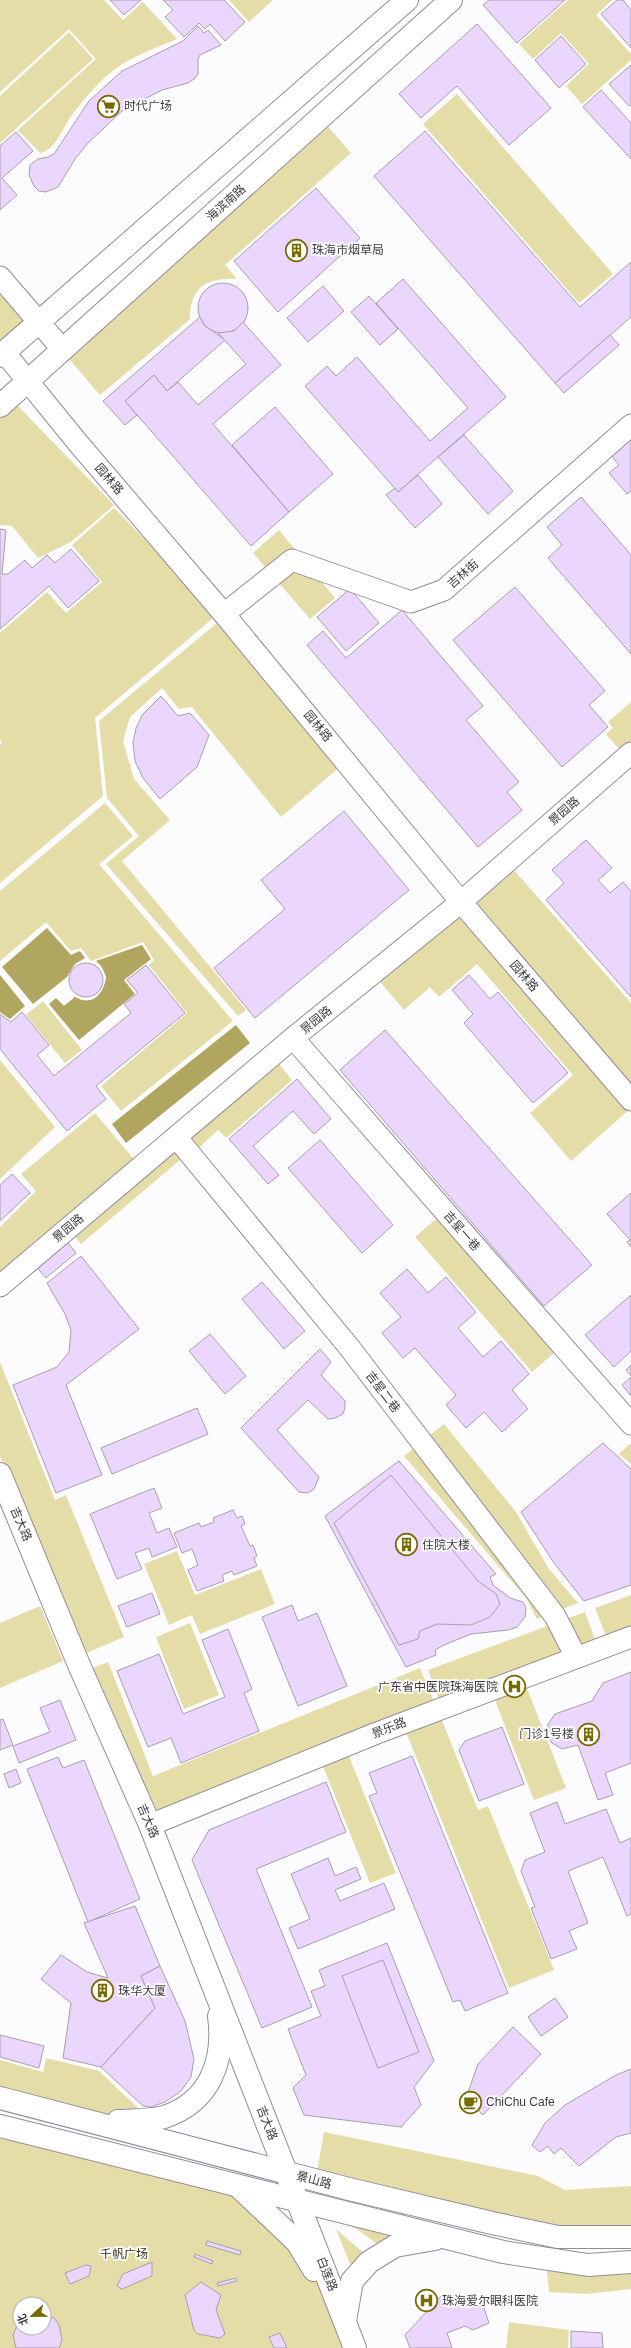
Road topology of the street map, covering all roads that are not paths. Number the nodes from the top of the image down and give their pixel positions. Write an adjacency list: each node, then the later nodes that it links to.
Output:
1 (407, 0): 4 (main road)
2 (452, 0): 5 (main road, 海滨南路)
3 (0, 277): 4 (street)
4 (39, 322): 5 (street); 6 (main road)
5 (64, 350): 7 (main road, 海滨南路)
6 (2, 354): 7 (street, 园林路)
7 (29, 381): 8 (main road, 海滨南路); 10 (street, 园林路)
8 (0, 406)
9 (631, 425): 10 (street, 吉林街)
10 (224, 614): 12 (street, 园林路)
11 (631, 753): 12 (street, 景园路)
12 (461, 902): 13 (street, 景园路); 14 (street, 园林路)
13 (293, 1038): 15 (street, 景园路); 17 (street, 吉星一巷)
14 (631, 1100)
15 (176, 1137): 16 (street, 景园路); 20 (street, 吉星二巷)
16 (0, 1286)
17 (631, 1424)
18 (0, 1474): 21 (main road, 吉大路)
19 (631, 1637): 20 (street, 景乐路)
20 (576, 1658): 21 (street, 景乐路)
21 (150, 1825): 22 (main road, 吉大路)
22 (216, 1991): 24 (main road); 26 (main road, 吉大路)
23 (0, 2098): 24 (main road, 景山路)
24 (91, 2121): 26 (main road, 景山路)
25 (0, 2126): 27 (main road, 景山路)
26 (287, 2173): 28 (main road, 吉大路); 29 (main road, 景山路)
27 (238, 2186): 28 (main road, 景山路); 32 (main road)
28 (299, 2200): 30 (main road, 景山路); 32 (main road, 白莲路)
29 (631, 2237)
30 (441, 2238): 31 (main road, 景山路); 32 (main road)
31 (631, 2262)
32 (345, 2321): 33 (main road, 白莲路)
33 (355, 2348)

